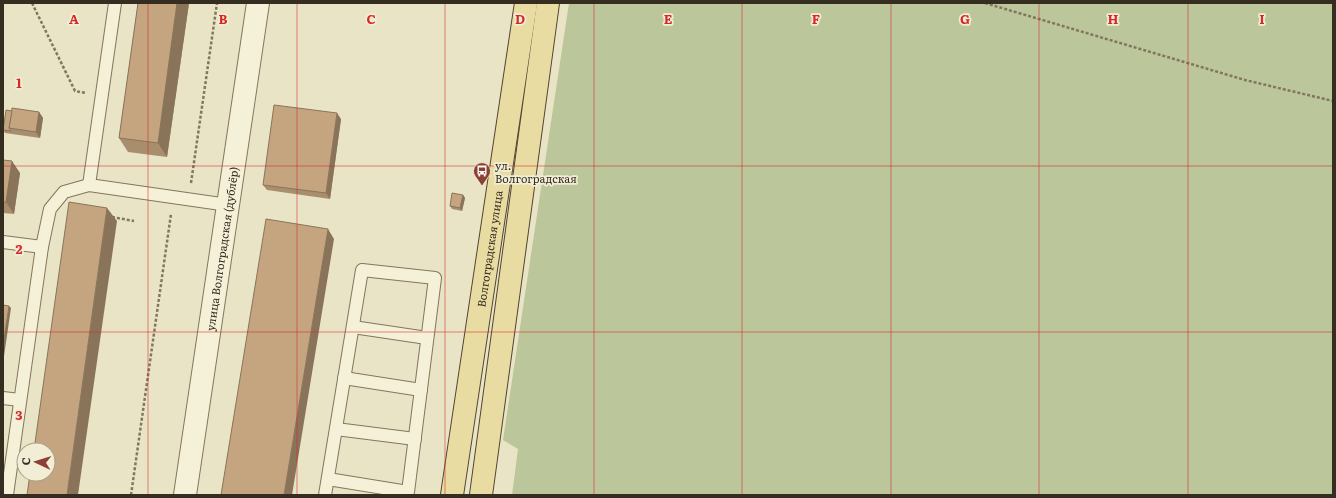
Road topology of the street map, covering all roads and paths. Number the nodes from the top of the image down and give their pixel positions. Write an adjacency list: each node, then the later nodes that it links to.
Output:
1 (32, 3): 8 (path)
2 (115, 3): 8 (lane)
3 (217, 3): 12 (path)
4 (258, 3): 13 (street, улица Волгоградская (дублёр))
5 (526, 3): 31 (main road, Волгоградская улица)
6 (548, 3): 32 (main road)
7 (985, 3): 9 (path)
8 (102, 95): 10 (lane)
9 (1333, 101)
10 (89, 186): 11 (lane); 17 (lane)
11 (174, 197): 12 (lane); 28 (path)
12 (188, 199): 13 (lane)
13 (228, 205): 29 (street, улица Волгоградская (дублёр))
14 (111, 217): 15 (path)
15 (134, 221)
16 (3, 242): 17 (lane)
17 (42, 247): 23 (lane)
18 (353, 327): 19 (lane); 19 (lane); 20 (lane)
19 (428, 338): 21 (lane)
20 (344, 378): 21 (lane); 24 (lane)
21 (421, 390): 25 (lane)
22 (3, 398): 23 (lane)
23 (20, 400): 27 (lane)
24 (336, 429): 25 (lane); 26 (lane)
25 (415, 439): 26 (lane)
26 (328, 479): 30 (lane)
27 (7, 495)
28 (131, 495)
29 (185, 495)
30 (325, 495)
31 (452, 495)
32 (481, 495)

